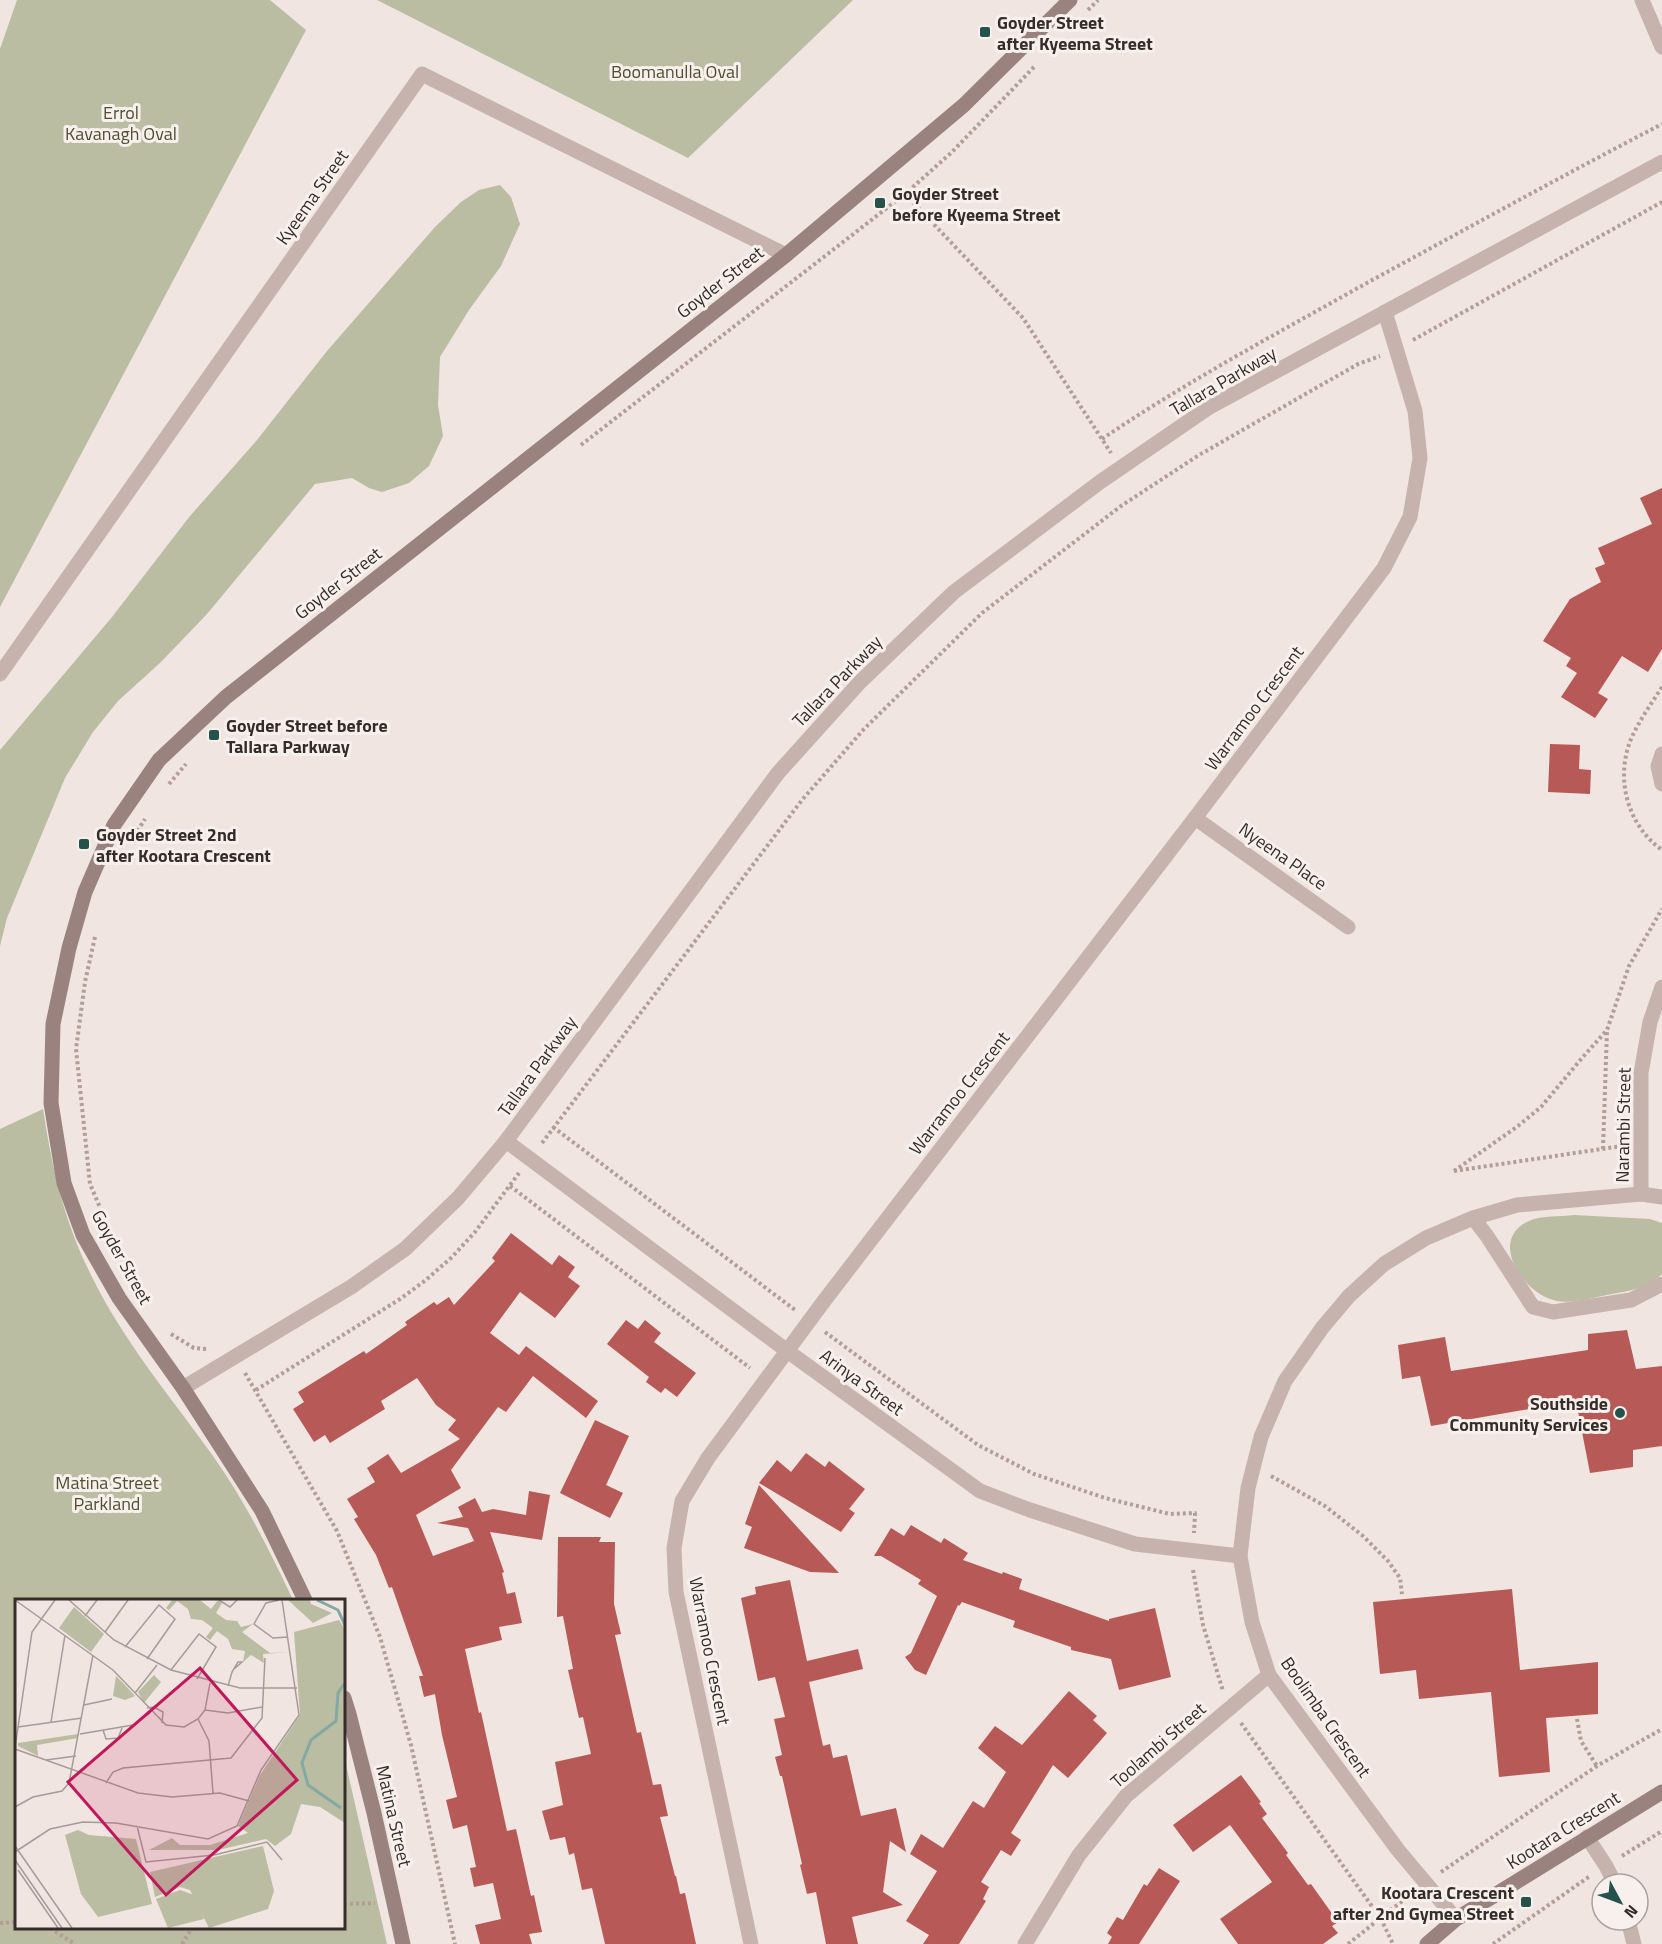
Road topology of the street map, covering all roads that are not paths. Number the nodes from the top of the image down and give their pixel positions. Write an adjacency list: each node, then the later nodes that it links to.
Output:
1 (1070, 0): 5 (street, Goyder Street)
2 (1642, 0): 3 (street)
3 (1662, 47)
4 (1662, 162): 6 (street, Tallara Parkway)
5 (786, 255): 7 (street, Kyeema Street); 19 (street, Goyder Street)
6 (1385, 312): 10 (street, Warramoo Crescent); 13 (street, Tallara Parkway)
7 (0, 674)
8 (1662, 754): 9 (street)
9 (1662, 784)
10 (1195, 818): 11 (street, Nyeena Place); 18 (street, Warramoo Crescent)
11 (1348, 927)
12 (1662, 987): 14 (street, Narambi Street)
13 (506, 1141): 18 (street, Arinya Street); 19 (street, Tallara Parkway)
14 (1641, 1194): 15 (street, Boolimba Crescent); 16 (street, Boolimba Crescent)
15 (1662, 1197)
16 (1473, 1218): 17 (street); 20 (street, Boolimba Crescent)
17 (1662, 1284)
18 (786, 1350): 20 (street, Arinya Street); 29 (street, Warramoo Crescent)
19 (183, 1388): 21 (street)
20 (1240, 1556): 22 (street, Boolimba Crescent)
21 (305, 1599)
22 (1269, 1675): 27 (street, Boolimba Crescent); 30 (street, Toolambi Street)
23 (345, 1702): 28 (street, Matina Street)
24 (1662, 1792): 25 (street, Kootara Crescent)
25 (1587, 1837): 26 (street); 27 (street, Kootara Crescent)
26 (1609, 1872)
27 (1456, 1919): 31 (street, Kootara Crescent)
28 (403, 1944)
29 (751, 1944)
30 (1025, 1944)
31 (1427, 1944)

